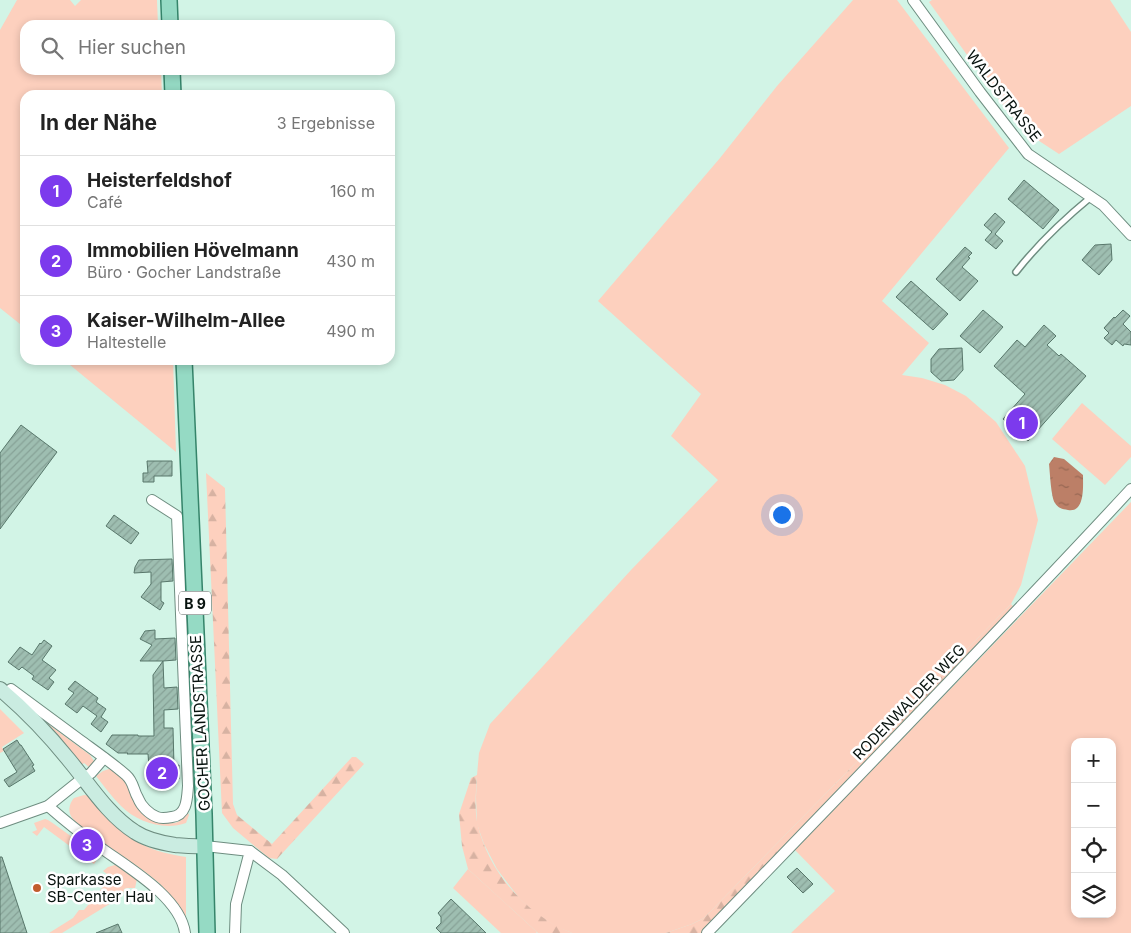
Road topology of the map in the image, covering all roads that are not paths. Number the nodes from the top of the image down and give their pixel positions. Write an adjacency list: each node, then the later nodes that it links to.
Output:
1 (169, 0): 3 (main road)
2 (913, 0): 6 (street, WALDSTRASSE)
3 (170, 20)
4 (172, 75): 5 (main road)
5 (173, 90)
6 (1091, 197): 7 (street, WALDSTRASSE); 8 (lane)
7 (1131, 235)
8 (1016, 272)
9 (184, 365): 17 (main road, GOCHER LANDSTRASSE / B 9)
10 (1131, 489): 23 (street, RODENWALDER WEG)
11 (152, 500): 13 (street, GOCHER LANDSTRASSE)
12 (6, 689): 13 (street, GOCHER LANDSTRASSE); 14 (street)
13 (104, 758): 14 (street)
14 (84, 778): 15 (street); 17 (street)
15 (48, 806): 16 (street); 19 (street)
16 (0, 823)
17 (205, 846): 18 (street); 20 (main road, GOCHER LANDSTRASSE / B 9)
18 (250, 851): 21 (street); 22 (street)
19 (185, 933)
20 (207, 933)
21 (236, 933)
22 (344, 933)
23 (707, 933)

